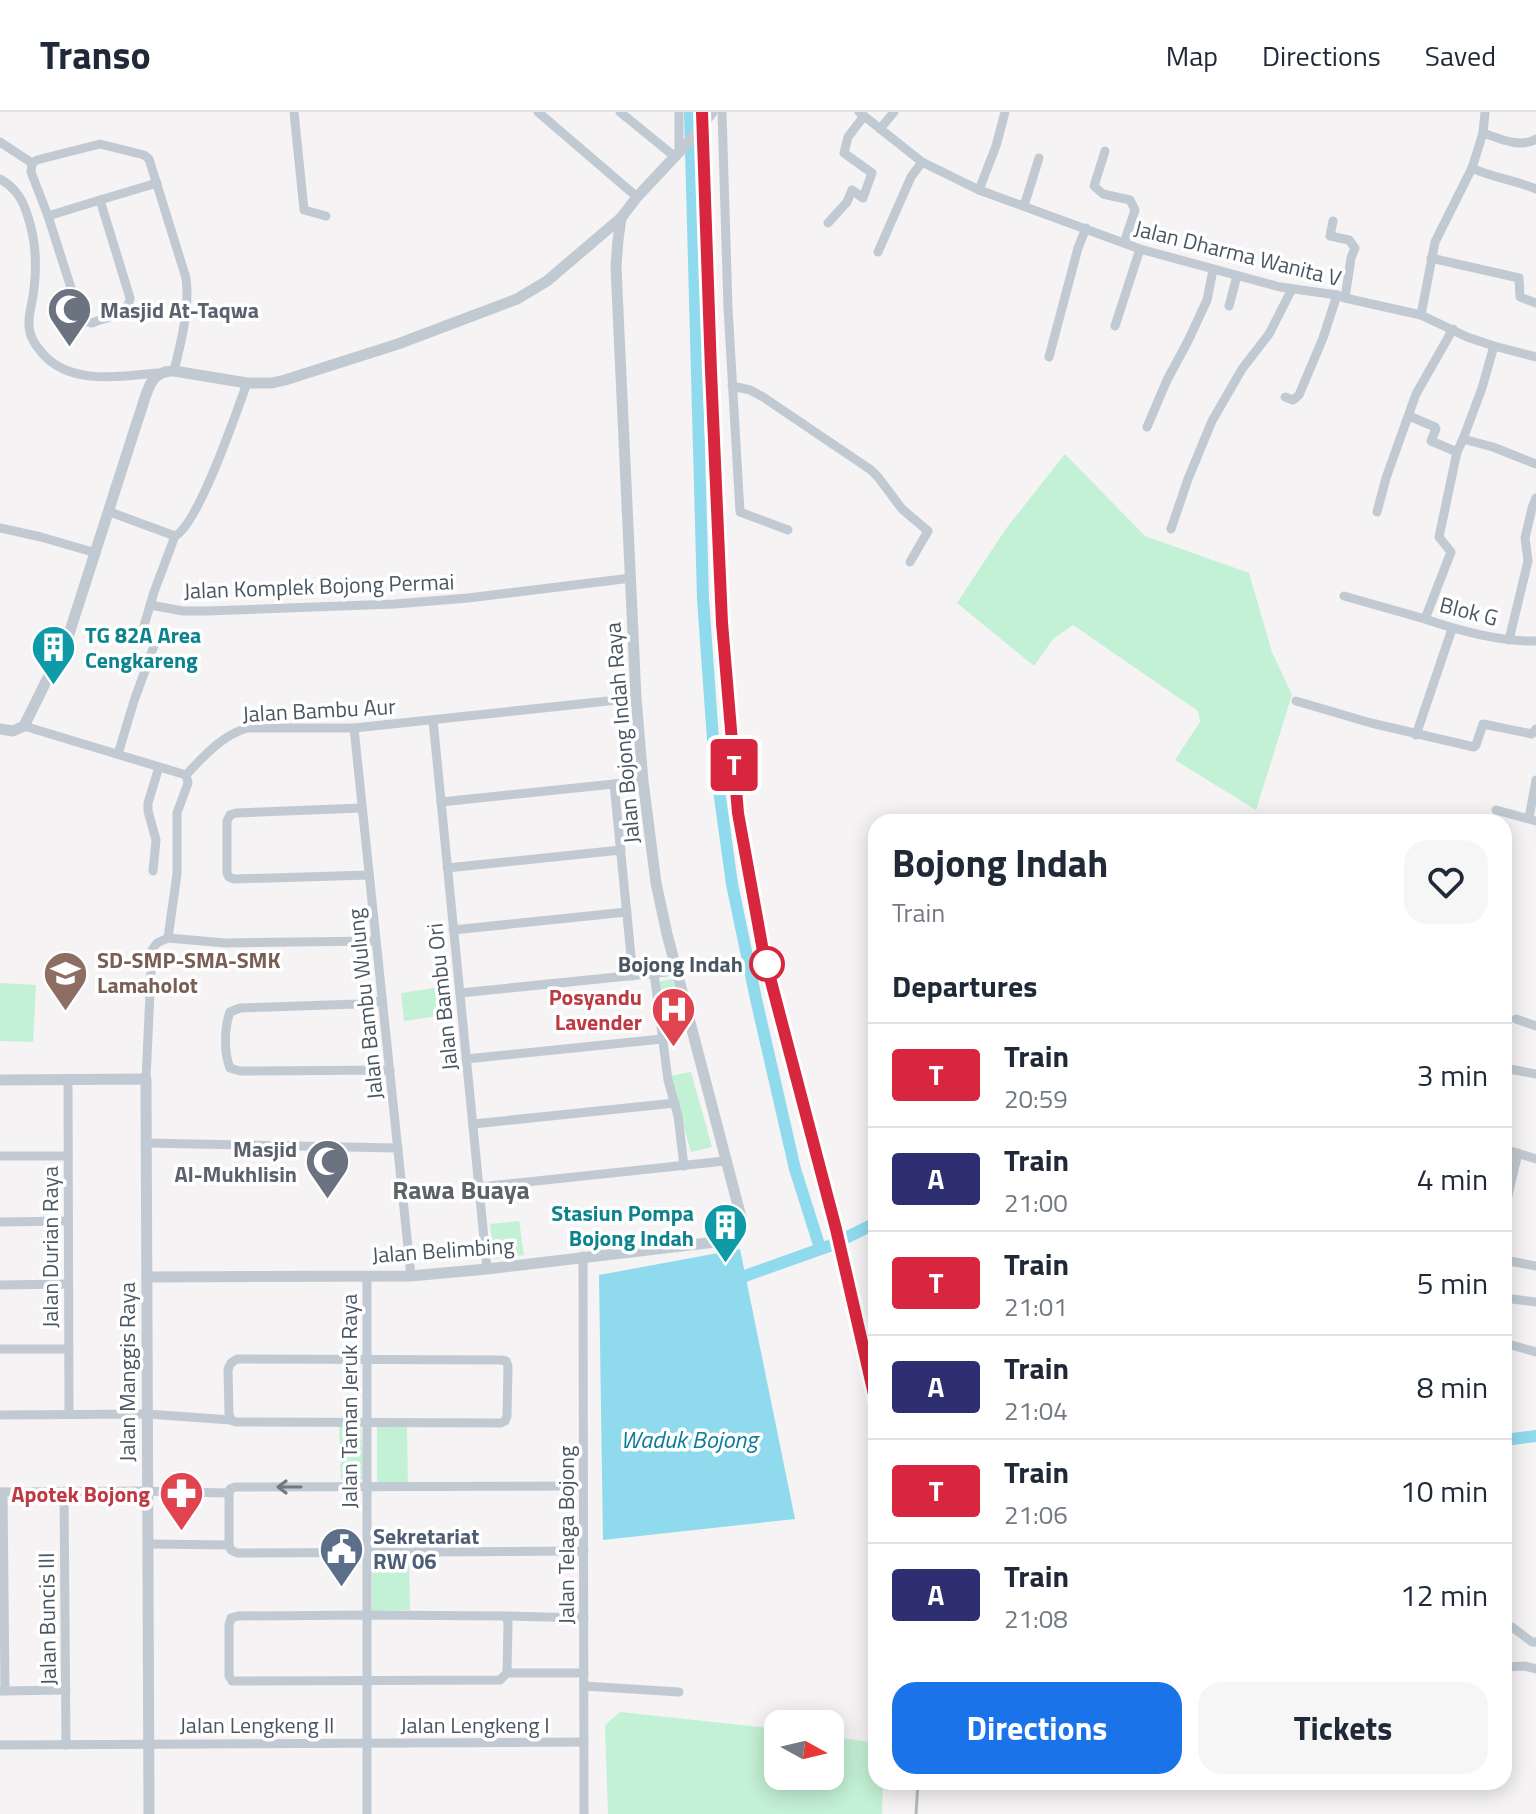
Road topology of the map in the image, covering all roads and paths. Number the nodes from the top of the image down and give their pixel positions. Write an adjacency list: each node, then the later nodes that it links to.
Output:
1 (294, 112): 29 (street)
2 (620, 112): 15 (street)
3 (679, 112): 15 (street)
4 (712, 112): 15 (street)
5 (722, 112): 53 (street)
6 (894, 112): 11 (street)
7 (1005, 112): 24 (street)
8 (1485, 112): 12 (street)
9 (543, 114): 25 (street)
10 (862, 114): 11 (street, Jalan Dharma Wanita V); 32 (street)
11 (880, 129): 18 (street, Jalan Dharma Wanita V)
12 (1483, 133): 13 (street); 20 (street)
13 (1536, 139)
14 (0, 142): 19 (street)
15 (684, 146): 25 (street)
16 (1105, 151): 34 (street)
17 (1039, 158): 27 (street)
18 (922, 162): 24 (street, Jalan Dharma Wanita V); 36 (street)
19 (32, 163): 22 (street); 28 (street)
20 (1472, 168): 23 (street); 37 (street)
21 (0, 179): 51 (street)
22 (157, 183): 26 (street); 50 (street)
23 (1536, 189)
24 (979, 190): 27 (street, Jalan Dharma Wanita V)
25 (637, 197): 30 (street)
26 (100, 200): 28 (street); 28 (street)
27 (1024, 206): 33 (street, Jalan Dharma Wanita V)
28 (48, 216)
29 (326, 216)
30 (621, 218): 52 (street); 69 (street, Jalan Bojong Indah Raya)
31 (1333, 221): 41 (street)
32 (828, 223)
33 (1086, 228): 34 (street, Jalan Dharma Wanita V); 48 (street)
34 (1124, 243): 35 (street, Jalan Dharma Wanita V)
35 (1140, 249): 38 (street, Jalan Dharma Wanita V); 45 (street)
36 (878, 252)
37 (1431, 258): 42 (street); 44 (street)
38 (1213, 270): 39 (street, Jalan Dharma Wanita V); 56 (street)
39 (1237, 276): 40 (street, Jalan Dharma Wanita V); 43 (street)
40 (1292, 289): 41 (street, Jalan Dharma Wanita V); 64 (street)
41 (1341, 296): 44 (street, Jalan Dharma Wanita V); 54 (street)
42 (1536, 303)
43 (1229, 306)
44 (1421, 315): 46 (street, Jalan Dharma Wanita V)
45 (1115, 326)
46 (1453, 329): 47 (street, Jalan Dharma Wanita V); 55 (street)
47 (1494, 346): 49 (street, Jalan Dharma Wanita V); 57 (street)
48 (1049, 357)
49 (1536, 357)
50 (174, 371): 51 (street); 52 (street)
51 (157, 373): 61 (street)
52 (247, 383): 66 (street, Jalan Komplek Bojong Permai)
53 (732, 386): 65 (street); 68 (street)
54 (1285, 397)
55 (1409, 416): 58 (street); 62 (street)
56 (1147, 427)
57 (1463, 439): 58 (street); 59 (street)
58 (1457, 452): 72 (street, Blok G)
59 (1536, 464)
60 (1536, 498): 75 (street)
61 (110, 512): 66 (street); 67 (street)
62 (1377, 512)
63 (0, 528): 67 (street)
64 (1171, 529)
65 (788, 530)
66 (175, 536): 71 (street, Jalan Komplek Bojong Permai)
67 (96, 553): 80 (street)
68 (910, 562)
69 (631, 578): 71 (street, Jalan Komplek Bojong Permai); 77 (street, Jalan Bojong Indah Raya)
70 (1344, 596): 72 (street)
71 (150, 605): 85 (street)
72 (1425, 619): 73 (street, Blok G)
73 (1452, 629): 75 (street, Blok G); 84 (street)
74 (1535, 630): 76 (street)
75 (1509, 640): 76 (street, Blok G)
76 (1534, 641)
77 (636, 698): 79 (street, Jalan Bambu Aur); 89 (street, Jalan Bojong Indah Raya)
78 (1296, 701): 84 (street)
79 (433, 720): 81 (street, Jalan Bambu Aur); 91 (street, Jalan Bambu Ori)
80 (18, 728): 82 (street); 85 (street)
81 (354, 728): 87 (street, Jalan Bambu Aur); 92 (street, Jalan Bambu Wulung)
82 (0, 729)
83 (1536, 729): 84 (street)
84 (1416, 735)
85 (118, 754): 86 (street)
86 (159, 767): 87 (street); 97 (street)
87 (186, 775): 101 (street)
88 (1536, 780): 94 (street)
89 (643, 781): 90 (street); 127 (street, Jalan Bojong Indah Raya)
90 (614, 784): 91 (street); 95 (street)
91 (441, 802): 96 (street, Jalan Bambu Ori)
92 (362, 808): 98 (street, Jalan Bambu Wulung); 98 (street)
93 (1496, 810): 94 (street)
94 (1532, 819)
95 (621, 850): 96 (street); 99 (street)
96 (447, 868): 100 (street, Jalan Bambu Ori)
97 (153, 871)
98 (369, 875): 102 (street, Jalan Bambu Wulung)
99 (627, 912): 100 (street); 105 (street)
100 (453, 930): 106 (street, Jalan Bambu Ori)
101 (168, 938): 102 (street); 116 (street, Jalan Manggis Raya)
102 (376, 941): 107 (street, Jalan Bambu Wulung)
103 (667, 972): 104 (street)
104 (654, 973): 105 (street); 110 (street)
105 (633, 976): 106 (street)
106 (460, 993): 111 (street, Jalan Bambu Ori)
107 (382, 1001): 112 (street, Jalan Bambu Wulung); 112 (street)
108 (1516, 1019): 109 (street)
109 (1536, 1026)
110 (662, 1039): 111 (street); 118 (street)
111 (466, 1059): 119 (street, Jalan Bambu Ori)
112 (390, 1070): 121 (street, Jalan Bambu Wulung)
113 (1512, 1070): 114 (street)
114 (1536, 1074)
115 (68, 1079): 116 (street); 117 (street); 125 (street, Jalan Durian Raya)
116 (146, 1079): 120 (street, Jalan Manggis Raya)
117 (0, 1080)
118 (675, 1103): 119 (street); 128 (street)
119 (473, 1124): 130 (street, Jalan Bambu Ori)
120 (147, 1143): 121 (street); 140 (street, Jalan Manggis Raya)
121 (398, 1148): 139 (street, Jalan Bambu Wulung)
122 (1512, 1151): 123 (street)
123 (1518, 1153): 126 (street); 129 (street)
124 (0, 1156): 125 (street)
125 (68, 1156): 131 (street, Jalan Durian Raya)
126 (1536, 1159)
127 (725, 1161): 128 (street); 133 (street, Jalan Bojong Indah Raya)
128 (684, 1166): 130 (street)
129 (1512, 1178)
130 (479, 1187): 137 (street, Jalan Bambu Ori)
131 (68, 1221): 132 (street); 141 (street, Jalan Durian Raya)
132 (0, 1222)
133 (739, 1234): 134 (street, Jalan Belimbing)
134 (583, 1256): 137 (street, Jalan Belimbing); 155 (street, Jalan Telaga Bojong)
135 (1512, 1262): 136 (street)
136 (1536, 1266)
137 (487, 1269): 139 (street, Jalan Belimbing)
138 (367, 1276): 139 (street, Jalan Belimbing); 140 (street, Jalan Belimbing); 149 (street, Jalan Taman Jeruk Raya)
139 (411, 1276)
140 (147, 1277): 151 (street, Jalan Manggis Raya)
141 (68, 1284): 142 (street); 147 (street, Jalan Durian Raya)
142 (0, 1285)
143 (1512, 1299): 144 (street)
144 (1536, 1302)
145 (1512, 1345): 148 (street)
146 (0, 1349): 147 (street)
147 (69, 1349): 150 (street, Jalan Durian Raya)
148 (1536, 1352)
149 (366, 1359): 153 (street); 154 (street, Jalan Taman Jeruk Raya); 154 (street)
150 (69, 1414): 151 (street); 152 (street)
151 (147, 1414): 153 (street); 159 (street, Jalan Manggis Raya)
152 (0, 1415)
153 (231, 1420): 154 (street)
154 (371, 1422): 156 (street, Jalan Taman Jeruk Raya)
155 (583, 1486): 156 (street); 163 (street, Jalan Telaga Bojong)
156 (367, 1487): 160 (street, one-way to 160); 164 (street, Jalan Taman Jeruk Raya)
157 (64, 1491): 158 (street); 159 (street); 176 (street, Jalan Buncis III)
158 (1, 1492): 177 (street)
159 (148, 1492): 160 (street); 161 (street, Jalan Manggis Raya)
160 (229, 1493): 162 (street)
161 (148, 1544): 162 (street); 183 (street, Jalan Manggis Raya)
162 (229, 1545): 164 (street)
163 (584, 1551): 164 (street); 167 (street, Jalan Telaga Bojong)
164 (367, 1552): 165 (street, Jalan Taman Jeruk Raya)
165 (367, 1615): 166 (street); 174 (street, Jalan Taman Jeruk Raya); 174 (street)
166 (505, 1616): 167 (street); 172 (street)
167 (584, 1618): 173 (street, Jalan Telaga Bojong)
168 (1512, 1627): 169 (street)
169 (1536, 1642)
170 (1512, 1667): 171 (street)
171 (1536, 1669)
172 (507, 1673): 173 (street); 174 (street)
173 (584, 1673): 175 (street, Jalan Telaga Bojong)
174 (367, 1681): 180 (street, Jalan Taman Jeruk Raya)
175 (584, 1686): 178 (street); 179 (street, Jalan Telaga Bojong)
176 (66, 1690): 177 (street); 182 (street, Jalan Buncis III)
177 (2, 1691)
178 (679, 1692)
179 (584, 1742): 180 (street, Jalan Lengkeng I); 186 (street, Jalan Telaga Bojong)
180 (367, 1743): 183 (street, Jalan Lengkeng II); 185 (street, Jalan Taman Jeruk Raya)
181 (0, 1745): 182 (street, Jalan Lengkeng II)
182 (66, 1745): 183 (street, Jalan Lengkeng II)
183 (148, 1745): 184 (street, Jalan Manggis Raya)
184 (149, 1814)
185 (367, 1814)
186 (584, 1814)

